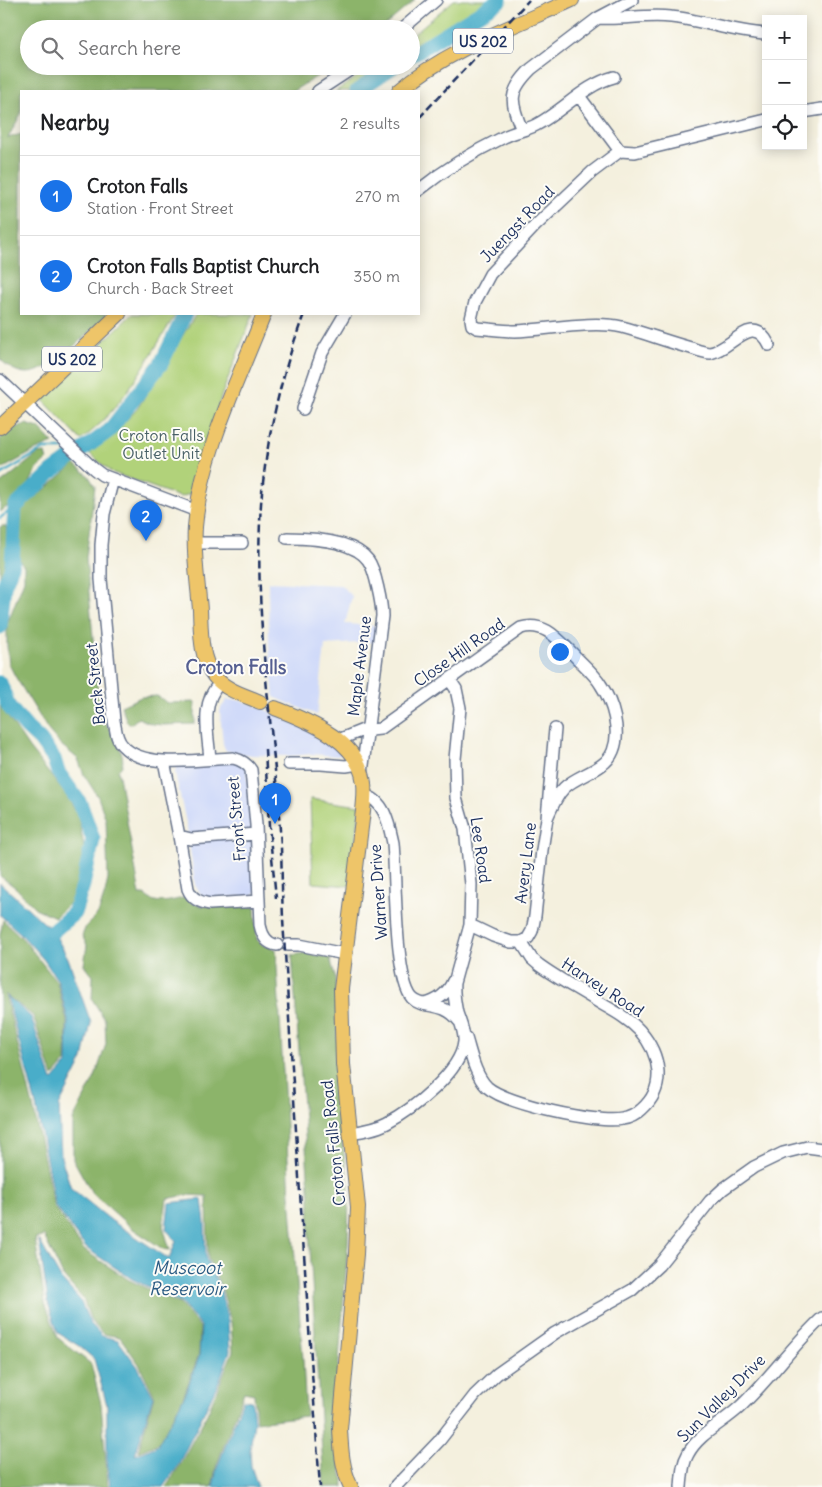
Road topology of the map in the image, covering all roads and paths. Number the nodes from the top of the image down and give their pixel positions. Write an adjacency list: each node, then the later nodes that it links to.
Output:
1 (436, 0): 5 (street)
2 (572, 0): 10 (main road, US 202)
3 (632, 0): 4 (street)
4 (598, 18): 6 (street); 15 (street)
5 (413, 20)
6 (762, 34)
7 (342, 75): 9 (street)
8 (614, 77): 11 (street)
9 (320, 90)
10 (400, 90)
11 (579, 96): 15 (street); 16 (street)
12 (822, 109): 13 (street)
13 (807, 111)
14 (762, 121): 16 (street)
15 (522, 130): 17 (street)
16 (620, 151): 21 (street, Juengst Road)
17 (420, 189)
18 (118, 315): 23 (main road, US 202)
19 (264, 315): 27 (main road)
20 (344, 315): 24 (street)
21 (769, 345)
22 (0, 380): 23 (street)
23 (25, 404): 25 (main road, US 202); 26 (street)
24 (303, 409)
25 (0, 427)
26 (113, 480): 27 (street); 39 (street, Back Street)
27 (197, 511): 29 (main road)
28 (287, 538): 35 (street, Maple Avenue)
29 (195, 543): 30 (street); 32 (main road)
30 (242, 543)
31 (449, 679): 35 (street, Close Hill Road); 43 (street, Close Hill Road); 47 (street, Lee Road)
32 (220, 683): 33 (main road); 38 (street, Front Street)
33 (260, 702)
34 (275, 708): 37 (main road)
35 (368, 728): 37 (street, Close Hill Road); 41 (street, Maple Avenue)
36 (555, 729): 43 (street, Avery Lane)
37 (338, 740): 41 (main road)
38 (210, 759): 39 (street, Back Street); 44 (street, Front Street)
39 (164, 761): 45 (street)
40 (289, 764): 41 (street)
41 (360, 769): 42 (main road)
42 (364, 795): 49 (main road, Croton Falls Road); 51 (street, Warner Drive)
43 (547, 818): 48 (street, Avery Lane)
44 (256, 834): 45 (street); 46 (street, Front Street)
45 (179, 836): 46 (street)
46 (259, 901): 49 (street, Front Street)
47 (470, 925): 48 (street); 50 (street, Lee Road)
48 (521, 942): 52 (street, Harvey Road)
49 (344, 954): 53 (main road, Croton Falls Road)
50 (456, 975): 51 (street); 52 (street, Lee Road)
51 (422, 1004): 52 (street)
52 (463, 1030): 53 (street)
53 (350, 1133): 56 (main road, Croton Falls Road)
54 (822, 1150): 57 (street)
55 (822, 1318): 58 (street, Sun Valley Drive)
56 (351, 1487)
57 (395, 1487)
58 (681, 1487)

